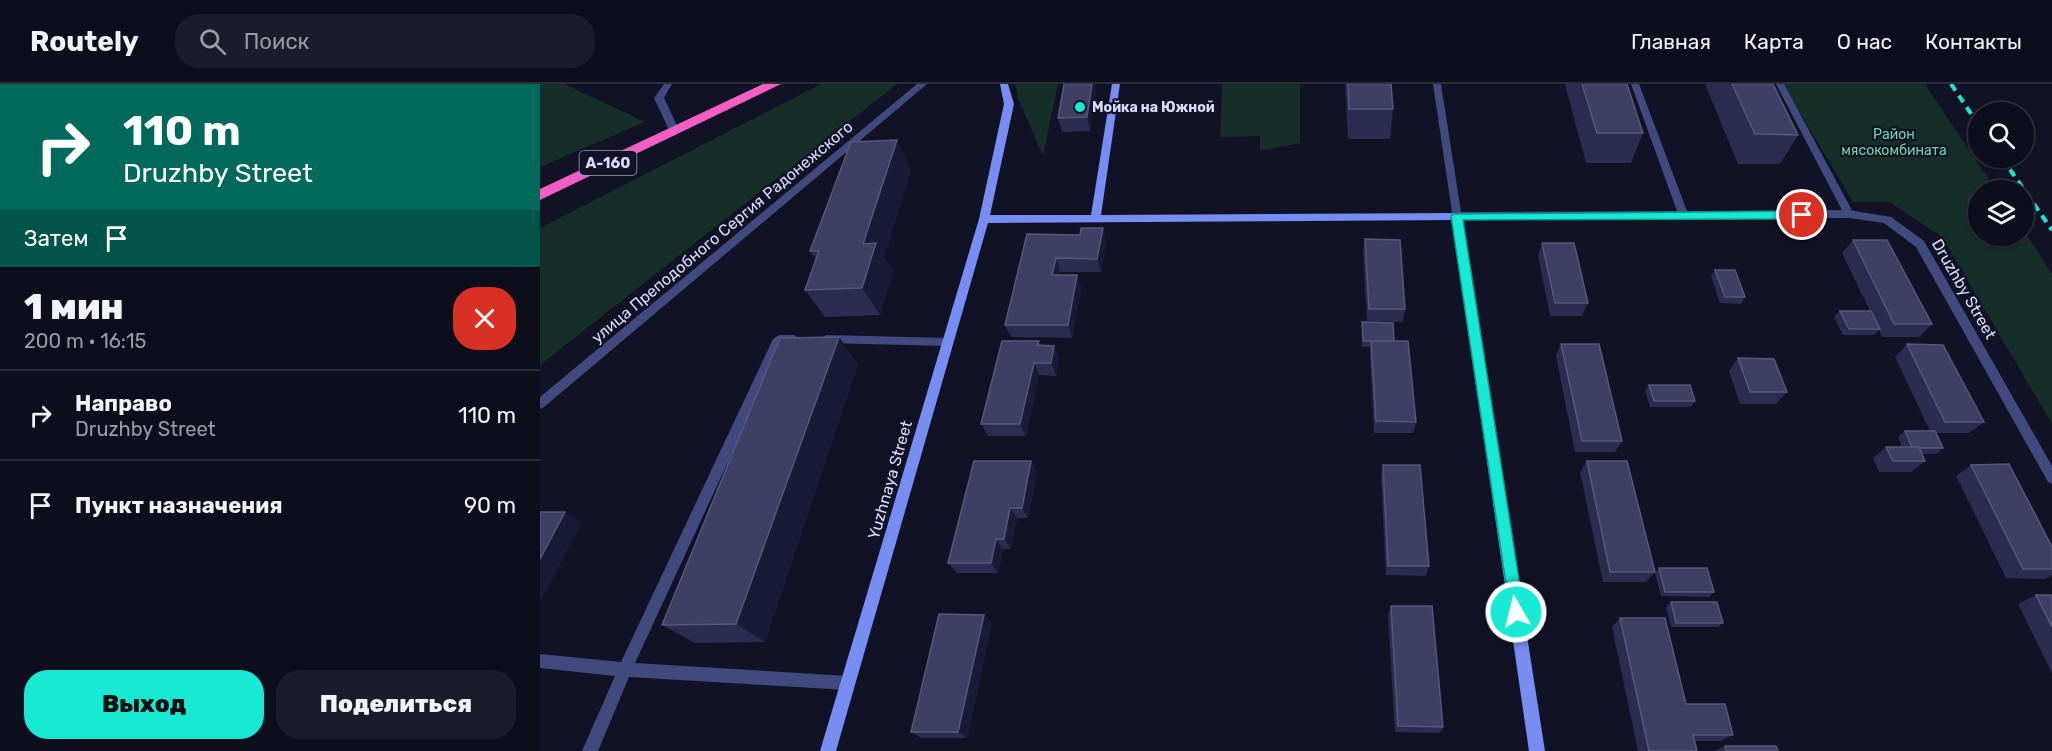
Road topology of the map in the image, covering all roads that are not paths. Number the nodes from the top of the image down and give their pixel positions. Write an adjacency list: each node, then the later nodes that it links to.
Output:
1 (668, 84): 9 (street)
2 (774, 84): 9 (highway, А-160)
3 (923, 84): 17 (street, улица Преподобного Сергия Радонежского)
4 (1004, 84): 14 (street, Yuzhnaya Street)
5 (1116, 84): 15 (street)
6 (1437, 84): 13 (street)
7 (1635, 84): 12 (street)
8 (1780, 84): 11 (street)
9 (675, 132): 10 (highway, А-160)
10 (540, 195)
11 (1849, 214): 12 (street, Druzhby Street); 18 (street, Druzhby Street)
12 (1683, 215): 13 (street, Druzhby Street)
13 (1457, 216): 15 (street); 24 (street)
14 (984, 219): 15 (street); 16 (street, Yuzhnaya Street)
15 (1095, 219)
16 (948, 342): 20 (street); 21 (street, Yuzhnaya Street)
17 (540, 404)
18 (2052, 478)
19 (540, 661): 20 (street)
20 (625, 670): 21 (street); 22 (street)
21 (848, 683): 23 (street, Yuzhnaya Street)
22 (590, 751)
23 (828, 751)
24 (1537, 751)

